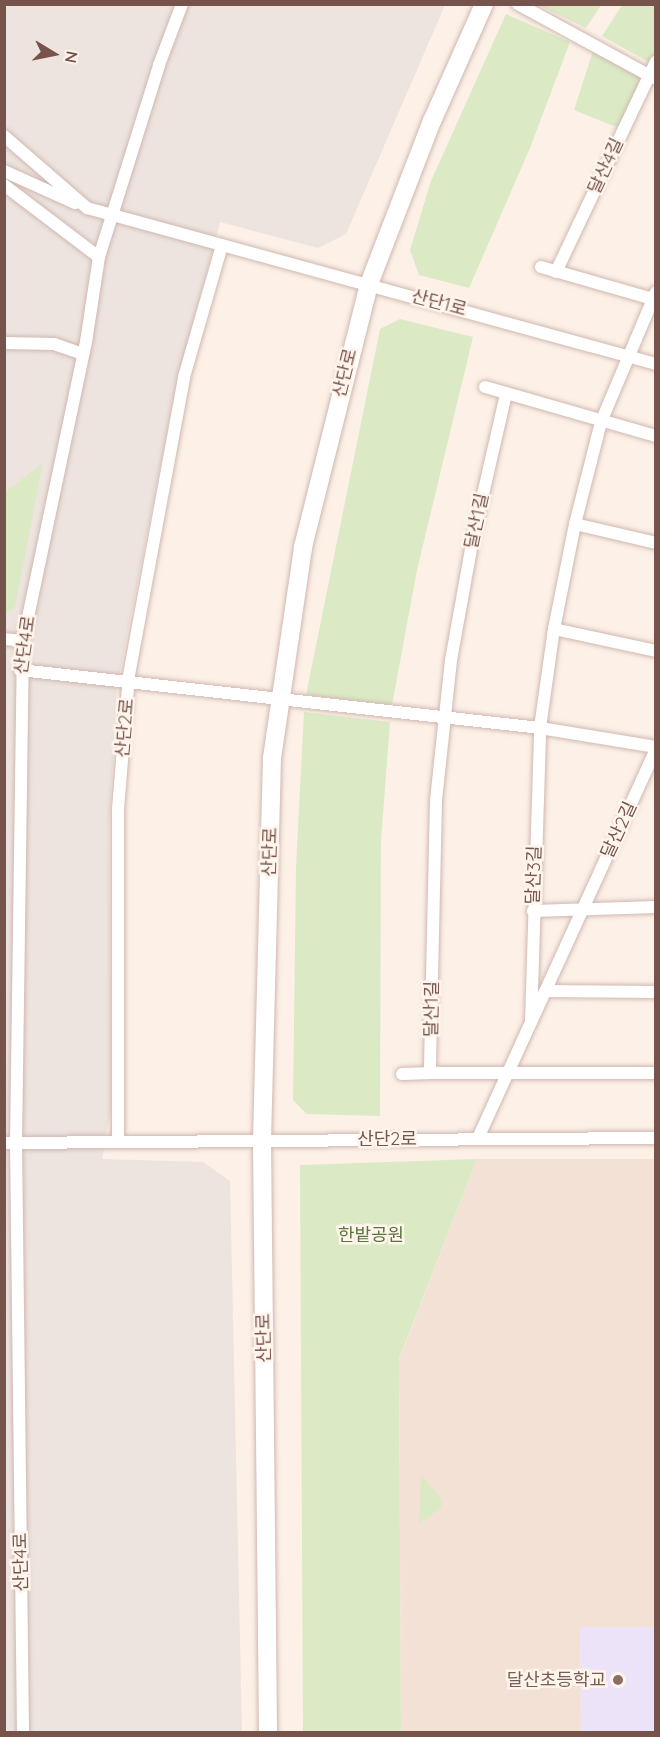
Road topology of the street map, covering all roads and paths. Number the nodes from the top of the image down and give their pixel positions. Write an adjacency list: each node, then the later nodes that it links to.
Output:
1 (182, 4): 10 (street)
2 (484, 4): 15 (street, 산단로)
3 (518, 4): 5 (street)
4 (656, 61): 5 (street, 달산4길)
5 (652, 77): 14 (street, 달산4길)
6 (4, 136): 9 (street, 산단1로)
7 (4, 171): 9 (street)
8 (4, 184): 12 (street)
9 (87, 208): 10 (street, 산단1로)
10 (111, 215): 11 (street, 산단1로); 12 (street, 산단4로)
11 (222, 245): 15 (street, 산단1로); 49 (street, 산단2로)
12 (99, 257): 18 (street, 산단4로)
13 (541, 267): 14 (street)
14 (556, 272): 16 (street)
15 (369, 284): 19 (street, 산단1로); 32 (street, 산단로)
16 (654, 297): 19 (street, 달산3길)
17 (4, 343): 18 (street)
18 (83, 354): 29 (street, 산단4로)
19 (627, 354): 20 (street, 산단1로); 23 (street, 달산3길)
20 (656, 364)
21 (485, 387): 22 (street)
22 (506, 394): 23 (street); 33 (street, 달산1길)
23 (601, 422): 24 (street); 25 (street, 달산3길)
24 (656, 436)
25 (574, 524): 26 (street); 27 (street, 달산3길)
26 (656, 543)
27 (554, 629): 30 (street); 34 (street, 달산3길)
28 (4, 639): 29 (street)
29 (23, 641): 31 (street, 산단4로)
30 (656, 651)
31 (20, 670): 32 (street); 50 (street, 산단4로)
32 (280, 700): 33 (street); 48 (street, 산단로)
33 (445, 720): 34 (street); 43 (street, 달산1길)
34 (540, 728): 35 (street, 달산2길); 38 (street, 달산3길)
35 (656, 748): 37 (street, 달산2길)
36 (656, 907): 37 (street)
37 (582, 910): 38 (street); 39 (street, 달산2길)
38 (533, 911): 41 (street, 달산3길)
39 (545, 991): 40 (street); 41 (street, 달산2길)
40 (656, 992)
41 (531, 1022): 45 (street, 달산2길)
42 (656, 1072): 45 (street)
43 (446, 1073): 44 (street); 45 (street)
44 (402, 1074)
45 (507, 1074): 46 (street, 달산2길)
46 (478, 1138): 47 (street, 산단2로); 48 (street, 산단2로)
47 (656, 1138)
48 (262, 1140): 49 (street, 산단2로); 52 (street, 산단로)
49 (118, 1141): 50 (street, 산단2로)
50 (10, 1143): 51 (street, 산단4로)
51 (23, 1732)
52 (268, 1732)

